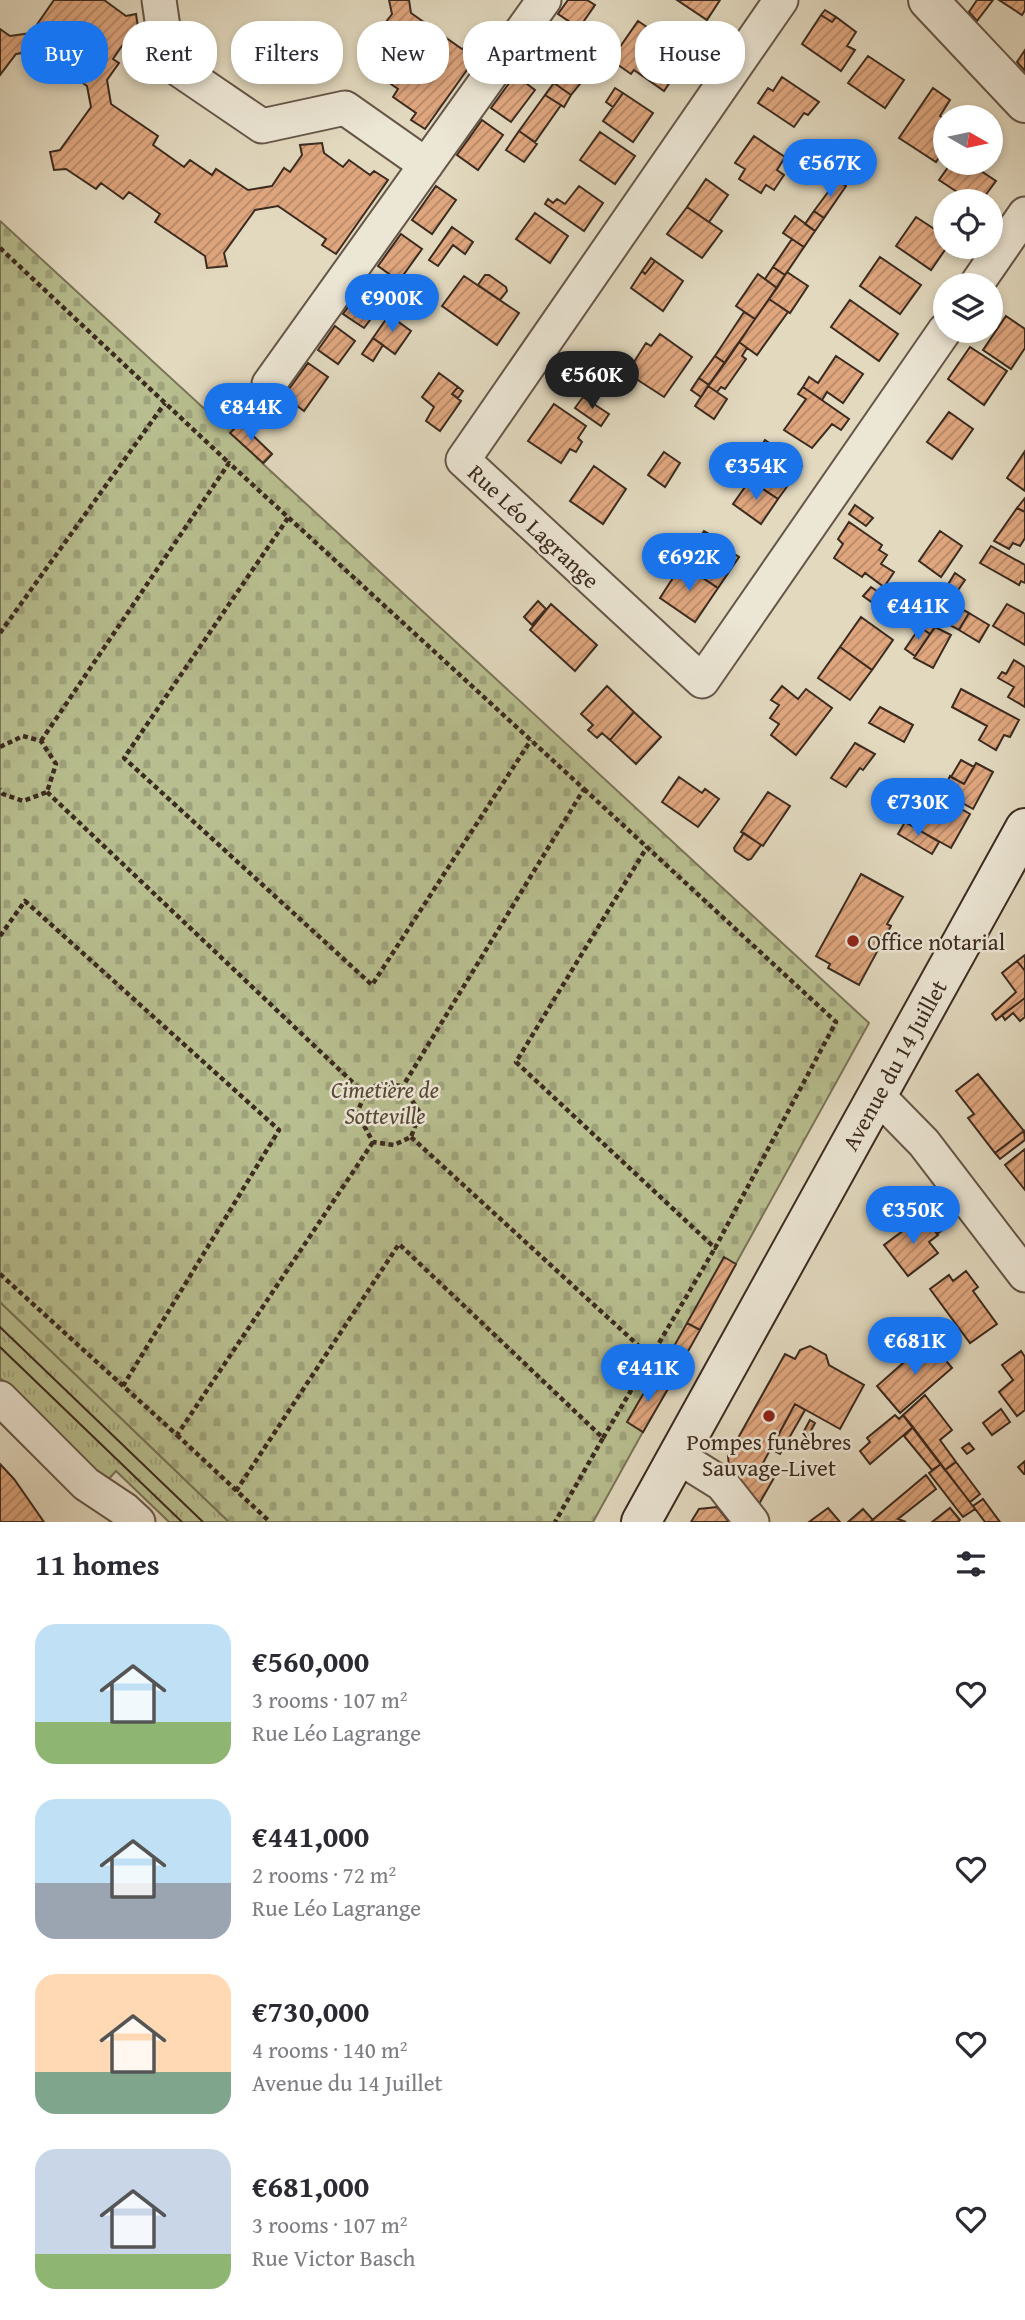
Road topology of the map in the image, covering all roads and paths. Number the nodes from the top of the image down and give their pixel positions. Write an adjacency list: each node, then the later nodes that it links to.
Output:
1 (159, 0): 6 (street)
2 (544, 0): 6 (street)
3 (781, 0): 10 (street, Rue Léo Lagrange)
4 (928, 0): 5 (main road)
5 (1025, 103)
6 (426, 165): 11 (street)
7 (1025, 214): 9 (street)
8 (0, 247): 12 (path)
9 (984, 273)
10 (936, 343)
11 (269, 384)
12 (165, 403): 13 (path); 15 (path)
13 (229, 463): 14 (path); 17 (path)
14 (289, 518): 16 (path); 16 (path)
15 (0, 633)
16 (531, 740): 19 (path)
17 (41, 741): 18 (path); 20 (path)
18 (0, 747)
19 (584, 789): 23 (path); 25 (path)
20 (47, 792): 21 (path); 26 (path)
21 (1, 794)
22 (1025, 828): 27 (main road, Avenue du 14 Juillet)
23 (647, 847): 30 (path); 30 (path)
24 (0, 936): 34 (path)
25 (402, 1086): 26 (path); 28 (path)
26 (365, 1094): 29 (path)
27 (877, 1095): 32 (street); 36 (main road, Avenue du 14 Juillet)
28 (411, 1137): 29 (path); 33 (path)
29 (373, 1142): 37 (path)
30 (715, 1248): 33 (path)
31 (0, 1274): 34 (path)
32 (1025, 1275)
33 (652, 1358): 36 (path); 38 (path)
34 (123, 1386): 37 (path)
35 (0, 1398): 40 (street)
36 (709, 1399): 39 (main road, Avenue du 14 Juillet)
37 (177, 1435): 41 (path)
38 (603, 1438): 41 (path); 45 (path)
39 (677, 1456): 46 (main road, Avenue du 14 Juillet); 47 (street)
40 (86, 1483): 42 (street); 43 (street)
41 (236, 1491): 44 (path)
42 (107, 1522)
43 (138, 1522)
44 (270, 1522)
45 (555, 1522)
46 (641, 1522)
47 (752, 1522)

